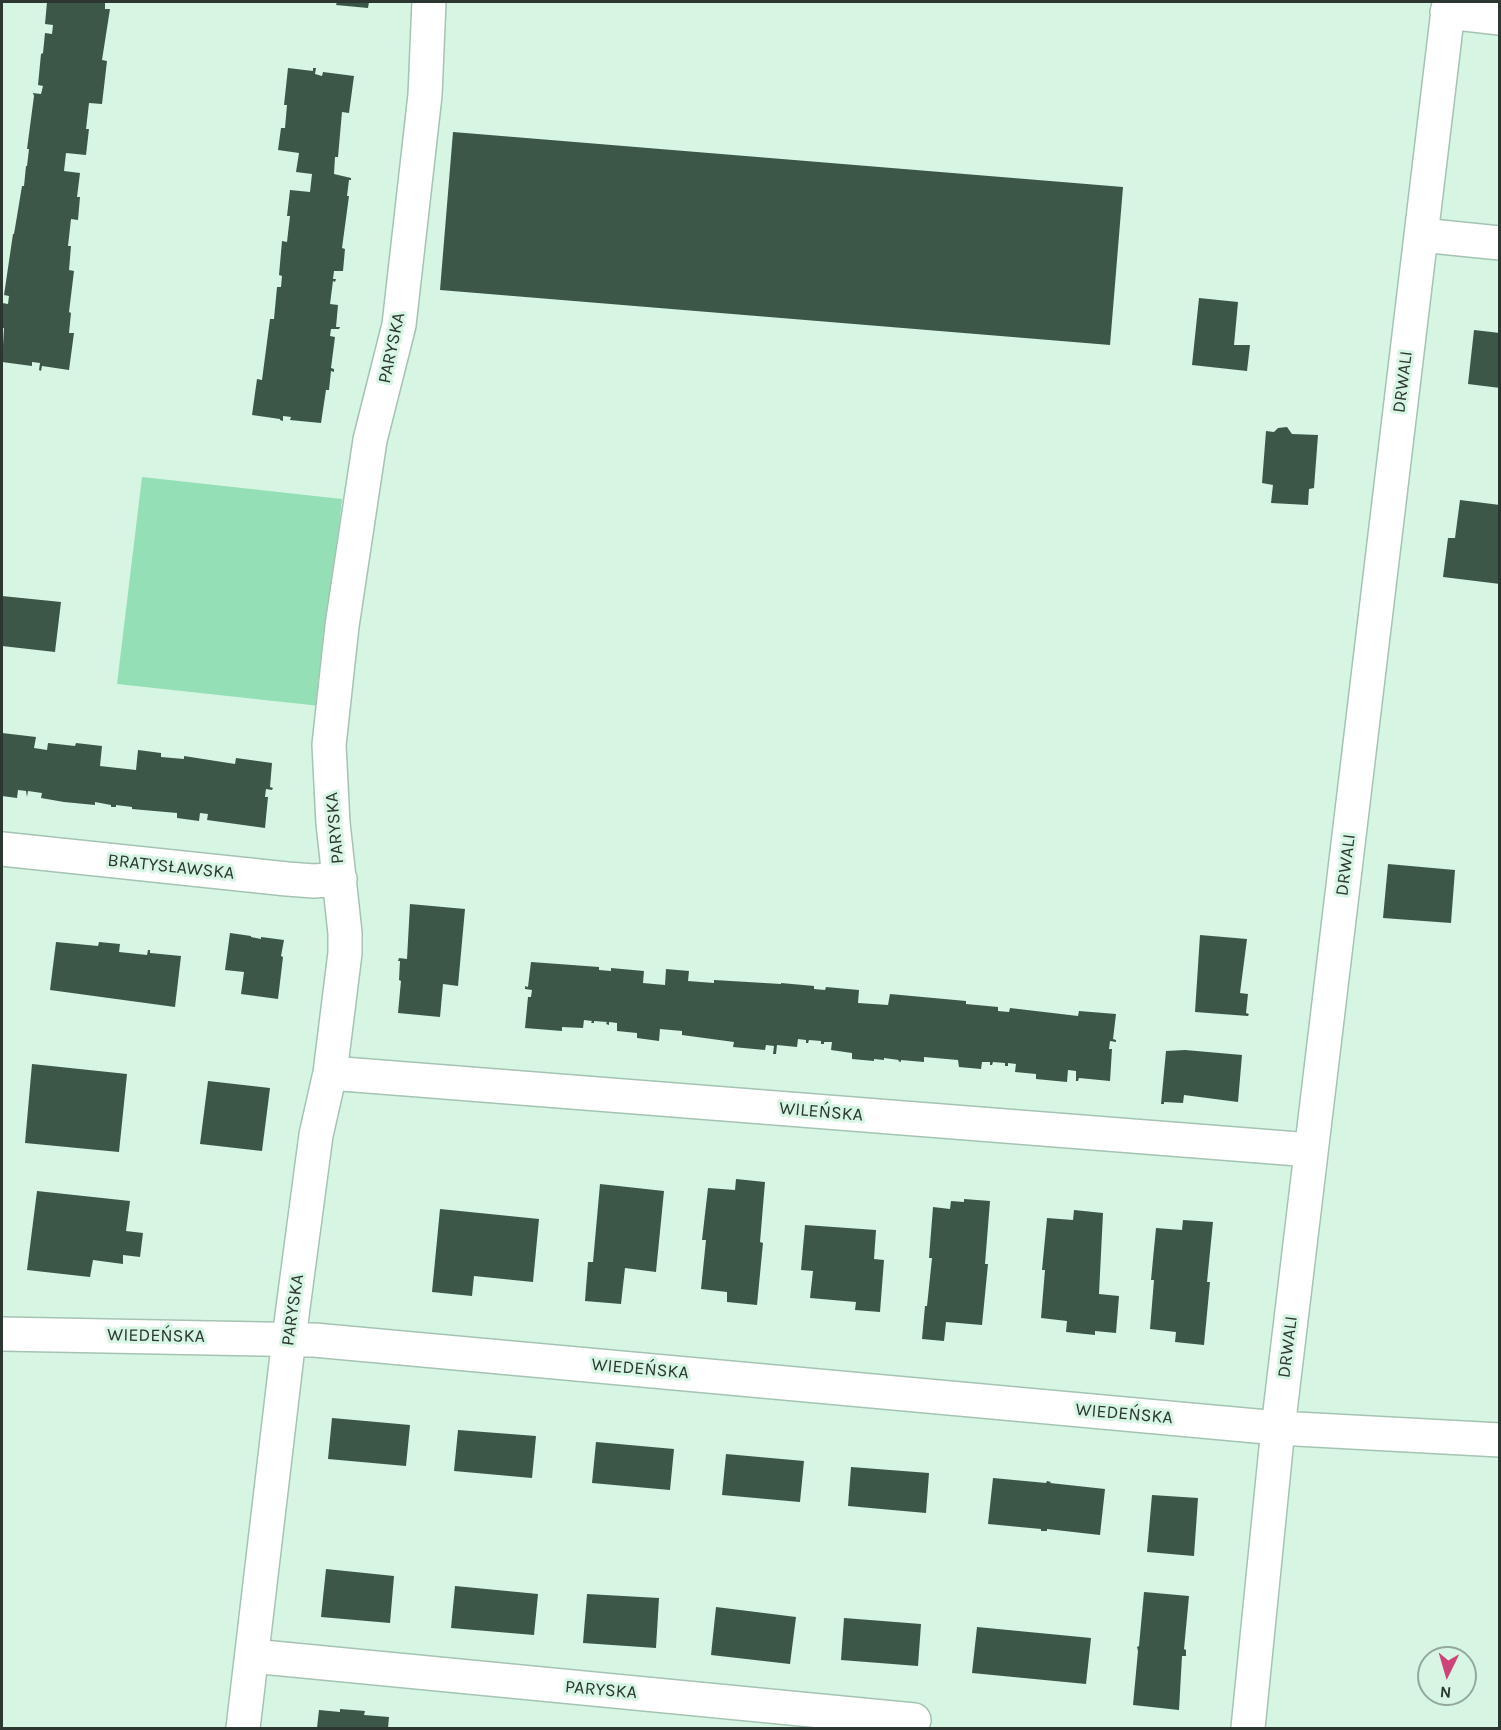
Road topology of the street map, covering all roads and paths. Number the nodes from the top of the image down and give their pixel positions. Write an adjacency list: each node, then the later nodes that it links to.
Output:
1 (429, 2): 7 (street, PARYSKA)
2 (1448, 7): 3 (street); 4 (street, DRWALI)
3 (1500, 18)
4 (1421, 235): 5 (street); 9 (street, DRWALI)
5 (1500, 243)
6 (2, 849): 7 (street, BRATYSŁAWSKA)
7 (340, 879): 8 (street, PARYSKA)
8 (330, 1073): 9 (street, WILEŃSKA); 11 (street, PARYSKA)
9 (1311, 1150): 12 (street, DRWALI)
10 (2, 1334): 11 (street, WIEDEŃSKA)
11 (289, 1338): 12 (street, WIEDEŃSKA); 14 (street, PARYSKA)
12 (1278, 1428): 13 (street, WIEDEŃSKA); 17 (street, DRWALI)
13 (1500, 1440)
14 (252, 1656): 15 (street, PARYSKA); 16 (street, PARYSKA)
15 (914, 1720)
16 (243, 1728)
17 (1248, 1728)

